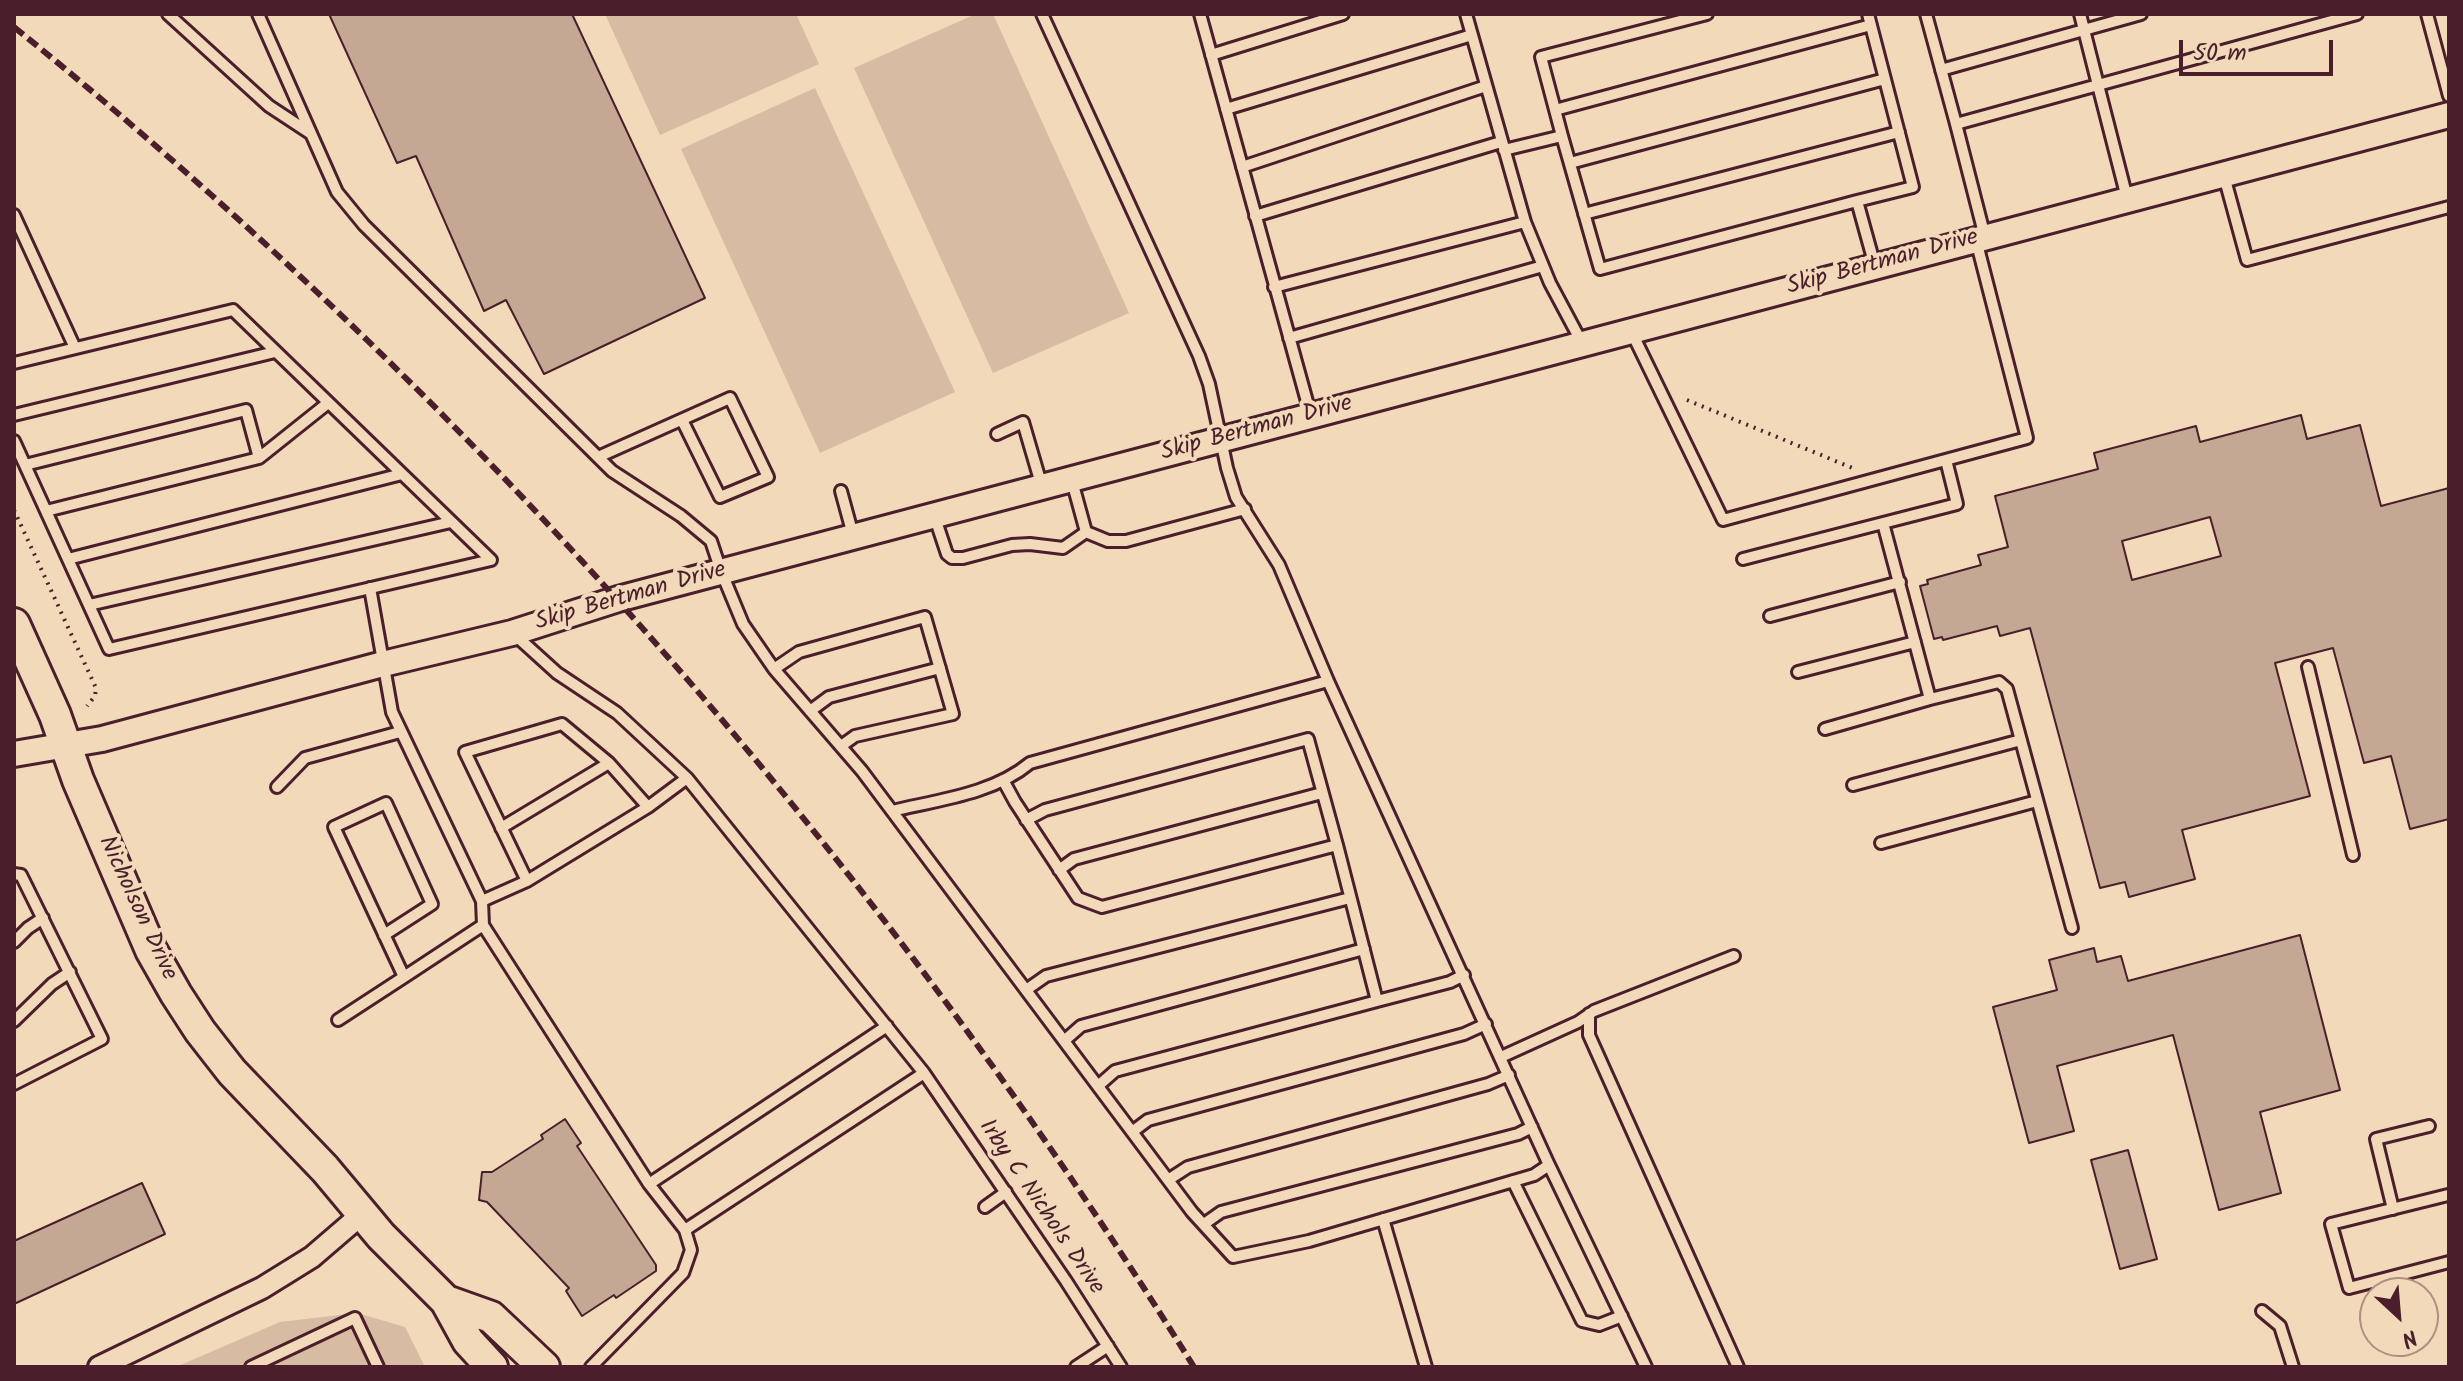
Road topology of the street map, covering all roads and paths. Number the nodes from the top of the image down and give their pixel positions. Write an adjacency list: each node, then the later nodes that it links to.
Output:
1 (168, 14): 27 (lane)
2 (258, 14): 27 (lane)
3 (1042, 14): 56 (lane)
4 (1200, 14): 16 (lane)
5 (1343, 14): 16 (lane)
6 (1466, 14): 15 (lane)
7 (1707, 14): 23 (lane)
8 (2080, 14): 14 (lane)
9 (2141, 14): 14 (lane)
10 (2357, 14): 19 (lane)
11 (2427, 14): 21 (lane)
12 (1929, 15): 17 (lane)
13 (1869, 20): 18 (lane); 23 (lane)
14 (2084, 29): 17 (lane); 19 (lane)
15 (1472, 35): 20 (lane); 22 (lane)
16 (1211, 55): 22 (lane)
17 (1941, 70): 25 (lane)
18 (1885, 79): 26 (lane); 30 (lane)
19 (2098, 85): 25 (lane); 33 (lane)
20 (1486, 86): 29 (lane); 31 (lane)
21 (2449, 96)
22 (1226, 109): 31 (lane)
23 (1555, 110): 28 (lane)
24 (2449, 115): 32 (street, Skip Bertman Drive)
25 (1956, 124): 40 (lane)
26 (1899, 132): 34 (lane); 36 (lane)
27 (311, 134): 58 (lane)
28 (1562, 136): 29 (lane); 30 (lane)
29 (1503, 146): 38 (lane); 39 (lane)
30 (1570, 163): 36 (lane)
31 (1242, 167): 38 (lane)
32 (2224, 174): 33 (street, Skip Bertman Drive); 35 (lane)
33 (2127, 200): 40 (street, Skip Bertman Drive)
34 (1857, 201): 36 (lane); 42 (lane)
35 (2449, 207)
36 (1584, 214)
37 (14, 215): 47 (lane)
38 (1255, 216): 43 (lane)
39 (1525, 222): 41 (lane); 43 (lane)
40 (1981, 239): 42 (street, Skip Bertman Drive); 60 (lane)
41 (1543, 266): 45 (lane); 46 (lane)
42 (1875, 266): 44 (street, Skip Bertman Drive)
43 (1274, 287): 45 (lane)
44 (1631, 331): 46 (street, Skip Bertman Drive); 60 (lane)
45 (1289, 338): 53 (lane)
46 (1582, 344): 53 (street, Skip Bertman Drive)
47 (75, 348): 48 (lane); 49 (lane)
48 (275, 352): 51 (lane); 52 (lane)
49 (14, 363)
50 (1687, 400): 62 (path)
51 (328, 403): 59 (lane); 63 (lane)
52 (14, 415)
53 (1311, 416): 56 (street, Skip Bertman Drive)
54 (682, 420): 54 (lane); 58 (lane)
55 (997, 434): 65 (lane)
56 (1222, 439): 64 (street, Skip Bertman Drive); 67 (lane)
57 (14, 441): 61 (lane)
58 (598, 457): 77 (lane)
59 (259, 458): 61 (lane); 69 (lane)
60 (1946, 460): 72 (lane)
61 (25, 465): 69 (lane)
62 (1857, 470)
63 (402, 474): 71 (lane); 75 (lane)
64 (1071, 479): 65 (street, Skip Bertman Drive); 73 (lane)
65 (1042, 487): 70 (street, Skip Bertman Drive)
66 (841, 491): 74 (lane)
67 (1245, 509): 73 (lane); 90 (lane)
68 (14, 510): 92 (path)
69 (46, 511): 75 (lane)
70 (934, 515): 73 (lane); 74 (street, Skip Bertman Drive)
71 (451, 522): 79 (lane); 80 (lane)
72 (1883, 523): 76 (lane); 78 (lane)
73 (1086, 532)
74 (854, 536): 77 (street, Skip Bertman Drive)
75 (68, 559): 80 (lane)
76 (1743, 559)
77 (721, 571): 83 (street, Skip Bertman Drive); 88 (lane)
78 (1900, 582): 81 (lane); 84 (lane)
79 (370, 588): 80 (lane); 85 (lane)
80 (89, 605)
81 (1770, 616)
82 (14, 624): 97 (main road, Nicholson Drive)
83 (512, 633): 85 (street, Skip Bertman Drive); 101 (lane, Irby C Nichols Drive)
84 (1915, 642): 89 (lane); 91 (lane)
85 (383, 664): 95 (lane); 97 (street, Skip Bertman Drive)
86 (2308, 667): 113 (lane)
87 (940, 668): 88 (lane); 93 (lane); 98 (lane)
88 (774, 669): 93 (lane)
89 (1798, 672)
90 (1328, 681): 102 (lane); 127 (lane)
91 (1930, 699): 94 (lane); 96 (lane)
92 (87, 706)
93 (810, 711): 98 (lane)
94 (1825, 729)
95 (400, 732): 104 (lane); 118 (lane)
96 (2021, 740): 103 (lane); 106 (lane)
97 (65, 745): 99 (street, Skip Bertman Drive); 153 (main road, Nicholson Drive)
98 (841, 746): 108 (lane)
99 (14, 754)
100 (609, 763): 107 (lane); 110 (lane); 110 (lane)
101 (687, 778): 107 (lane); 135 (lane, Irby C Nichols Drive)
102 (1003, 780): 108 (lane); 109 (lane)
103 (1853, 785)
104 (277, 787)
105 (1322, 793): 109 (lane); 112 (lane); 114 (lane)
106 (2037, 801): 111 (lane); 121 (lane)
107 (648, 807): 116 (lane)
108 (892, 811): 129 (lane)
109 (1026, 820): 114 (lane)
110 (501, 828): 116 (lane)
111 (1881, 843)
112 (1337, 845): 114 (lane); 117 (lane)
113 (2353, 855)
114 (1059, 870)
115 (14, 874): 119 (lane)
116 (527, 881): 118 (lane)
117 (1350, 898): 124 (lane); 129 (lane)
118 (482, 901): 120 (lane)
119 (43, 918): 123 (lane); 126 (lane)
120 (483, 925): 128 (lane); 148 (lane)
121 (2072, 928)
122 (384, 935): 122 (lane); 128 (lane)
123 (14, 942)
124 (1364, 949): 130 (lane); 136 (lane)
125 (1734, 956): 131 (lane)
126 (70, 972): 133 (lane); 140 (lane)
127 (1464, 975): 130 (lane); 134 (lane)
128 (404, 977): 132 (lane)
129 (1026, 990): 136 (lane)
130 (1377, 1001): 141 (lane)
131 (1589, 1014): 137 (lane); 172 (lane)
132 (338, 1020)
133 (14, 1021)
134 (1486, 1024): 137 (lane); 144 (lane)
135 (887, 1026): 138 (lane, Irby C Nichols Drive); 148 (lane)
136 (1064, 1041): 141 (lane)
137 (1501, 1057): 139 (lane)
138 (924, 1073): 149 (lane, Irby C Nichols Drive); 156 (lane)
139 (1509, 1075): 143 (lane); 146 (lane)
140 (14, 1084)
141 (1098, 1086): 144 (lane)
142 (2429, 1126): 152 (lane)
143 (1532, 1127): 145 (lane); 155 (lane)
144 (1132, 1132): 146 (lane)
145 (1549, 1165): 147 (lane); 160 (lane)
146 (1168, 1180): 155 (lane)
147 (1513, 1181): 154 (lane); 160 (lane)
148 (649, 1184): 156 (lane)
149 (1006, 1192): 151 (lane); 161 (lane, Irby C Nichols Drive)
150 (2448, 1195): 152 (lane)
151 (985, 1207)
152 (2393, 1209): 157 (lane)
153 (362, 1214): 158 (main road, Nicholson Drive); 162 (street)
154 (1383, 1219): 155 (lane); 170 (lane)
155 (1204, 1224)
156 (685, 1230): 167 (lane)
157 (2449, 1262)
158 (446, 1301): 165 (main road, Nicholson Drive); 166 (main road, Nicholson Drive)
159 (2262, 1311): 173 (lane)
160 (1622, 1316): 171 (lane)
161 (1108, 1346): 168 (lane); 169 (lane, Irby C Nichols Drive)
162 (99, 1367)
163 (251, 1367): 164 (lane)
164 (378, 1367)
165 (492, 1367)
166 (544, 1367)
167 (591, 1367)
168 (1076, 1367)
169 (1121, 1367)
170 (1426, 1367)
171 (1646, 1367)
172 (1738, 1367)
173 (2293, 1367)

